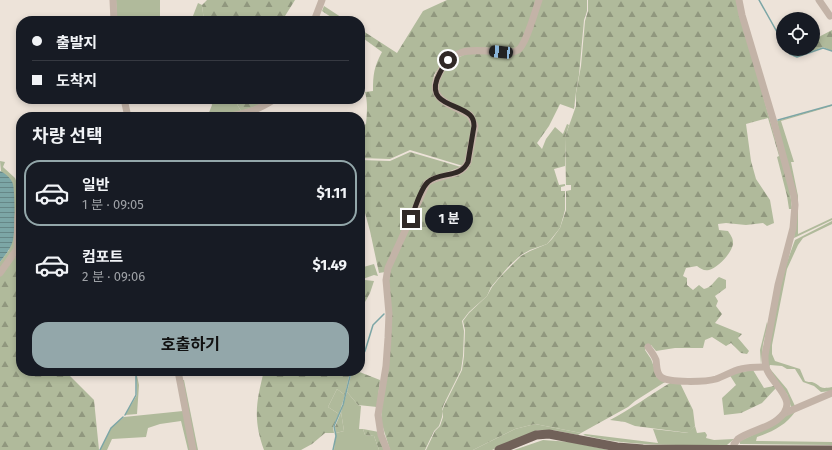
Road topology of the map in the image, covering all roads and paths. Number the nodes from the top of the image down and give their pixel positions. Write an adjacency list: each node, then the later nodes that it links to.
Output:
1 (113, 0): 6 (street)
2 (322, 0): 7 (street)
3 (539, 0): 19 (street)
4 (740, 0): 14 (street)
5 (819, 0): 8 (street)
6 (114, 16)
7 (316, 16)
8 (830, 16)
9 (266, 104): 10 (street)
10 (252, 112)
11 (16, 250): 12 (street)
12 (0, 273)
13 (648, 347): 14 (street)
14 (766, 367): 17 (street)
15 (179, 376): 18 (street)
16 (832, 393): 17 (street)
17 (784, 413): 21 (street)
18 (193, 450)
19 (388, 450)
20 (500, 450): 21 (main road)
21 (733, 450): 22 (main road)
22 (832, 450)

